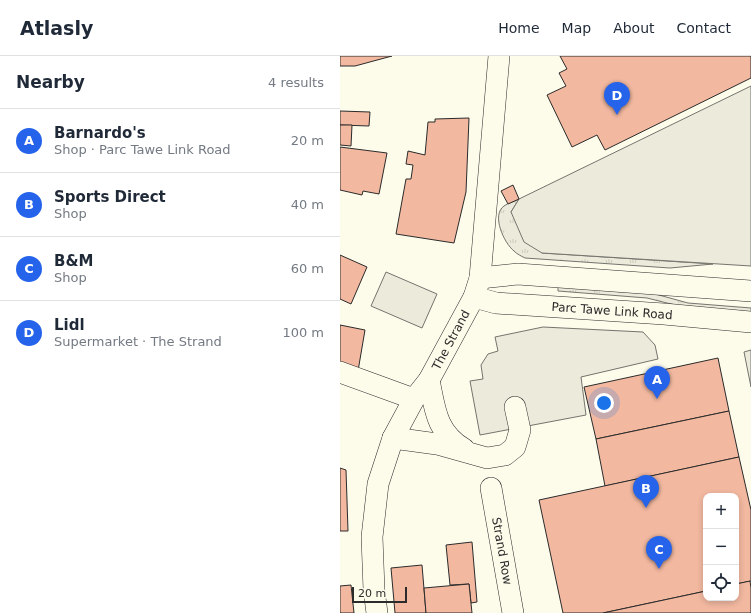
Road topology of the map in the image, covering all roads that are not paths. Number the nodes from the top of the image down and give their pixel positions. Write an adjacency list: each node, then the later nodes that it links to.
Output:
1 (499, 56): 2 (street, The Strand)
2 (477, 288): 3 (street); 4 (street, Parc Tawe Link Road); 6 (street, The Strand)
3 (751, 291)
4 (751, 322)
5 (340, 372): 7 (street)
6 (429, 380): 7 (street, The Strand); 10 (street)
7 (414, 398): 9 (street, The Strand)
8 (515, 407): 10 (street)
9 (393, 438): 10 (street); 12 (street, The Strand)
10 (468, 452)
11 (491, 488): 13 (street, Strand Row)
12 (377, 613)
13 (513, 613)

